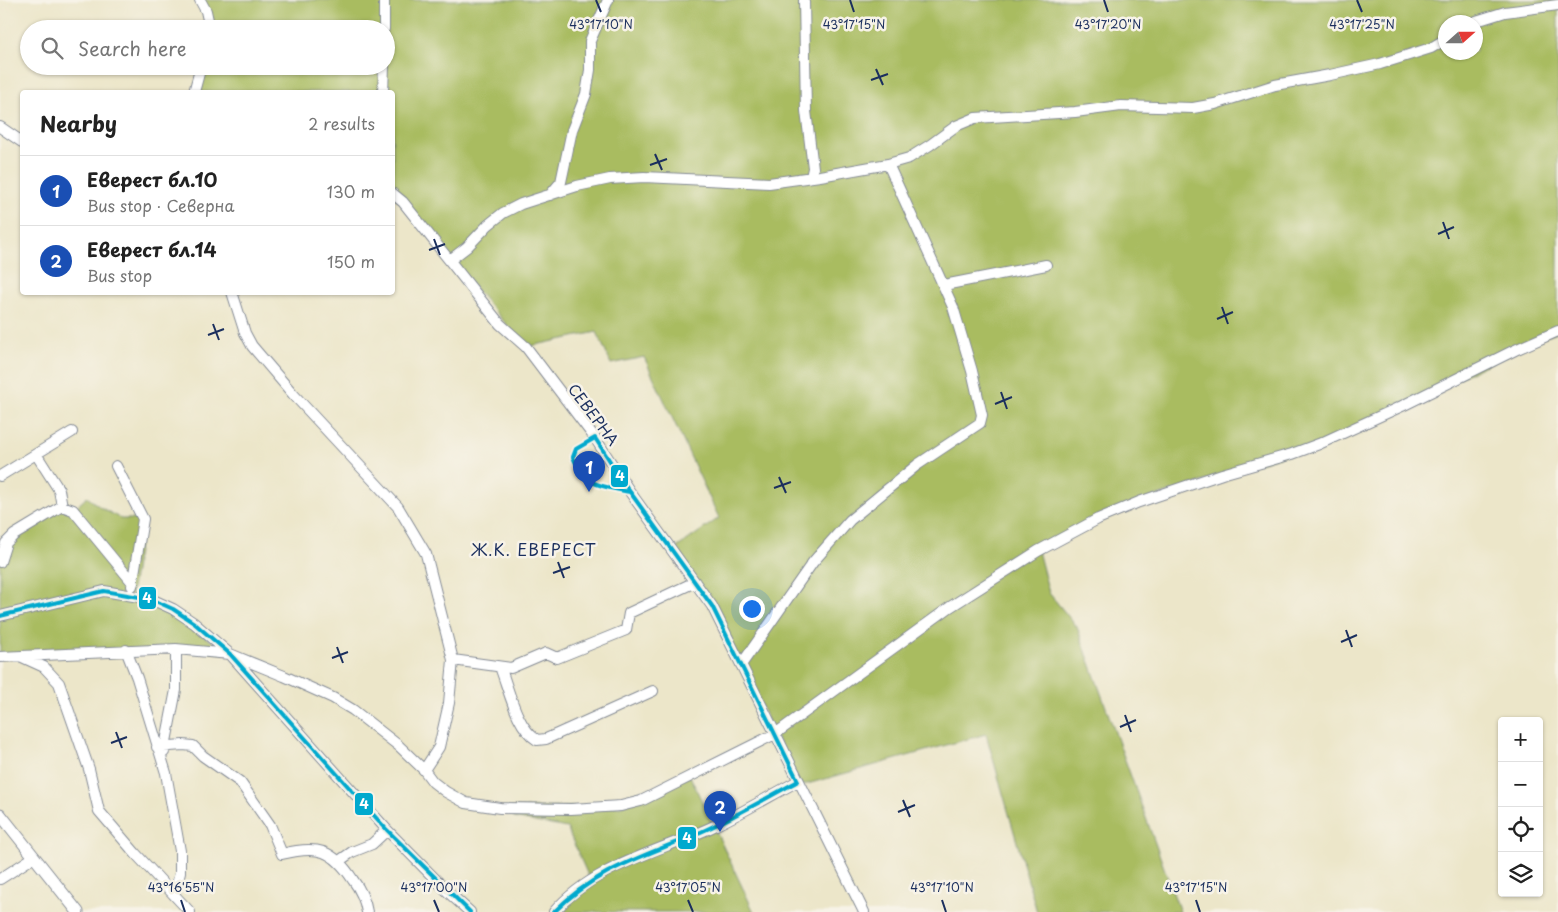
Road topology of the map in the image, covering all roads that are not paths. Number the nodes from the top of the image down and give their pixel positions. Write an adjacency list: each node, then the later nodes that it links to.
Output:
1 (200, 0): 7 (street)
2 (384, 0): 8 (street)
3 (608, 0): 19 (street)
4 (804, 0): 17 (street)
5 (1558, 5): 6 (street)
6 (1483, 18)
7 (208, 20)
8 (384, 20)
9 (1438, 44): 16 (street)
10 (199, 75): 12 (street)
11 (384, 75): 13 (street)
12 (195, 90)
13 (383, 90)
14 (0, 126): 15 (street)
15 (20, 141)
16 (888, 164): 17 (street); 22 (street)
17 (811, 177): 19 (street)
18 (395, 195): 20 (street, СЕВЕРНА)
19 (549, 195): 20 (street)
20 (450, 260): 31 (street, СЕВЕРНА)
21 (1046, 265): 22 (street)
22 (944, 285): 41 (street)
23 (232, 295): 40 (street)
24 (1558, 331): 44 (street)
25 (72, 432): 26 (street)
26 (36, 454): 28 (street); 29 (street)
27 (116, 466): 32 (street)
28 (0, 476)
29 (62, 506): 30 (street); 32 (street)
30 (0, 562)
31 (695, 582): 41 (street, СЕВЕРНА); 42 (street)
32 (133, 583): 33 (street)
33 (131, 595): 34 (street); 37 (street)
34 (0, 616)
35 (176, 649): 36 (street); 37 (street); 45 (street)
36 (126, 650): 39 (street); 45 (street)
37 (230, 654): 46 (street); 49 (street)
38 (0, 656): 39 (street)
39 (19, 656): 53 (street)
40 (453, 660): 42 (street); 46 (street)
41 (741, 665): 44 (street, СЕВЕРНА)
42 (500, 667): 43 (street)
43 (653, 691)
44 (775, 734): 46 (street); 47 (street, СЕВЕРНА)
45 (161, 746): 51 (street); 53 (street)
46 (424, 770)
47 (798, 781): 58 (street); 59 (street, СЕВЕРНА)
48 (0, 814): 50 (street)
49 (387, 830): 51 (street); 57 (street)
50 (34, 857): 52 (street); 54 (street)
51 (339, 861): 56 (street)
52 (0, 879)
53 (174, 895): 55 (street)
54 (78, 912)
55 (190, 912)
56 (367, 912)
57 (470, 912)
58 (554, 912)
59 (864, 912)

